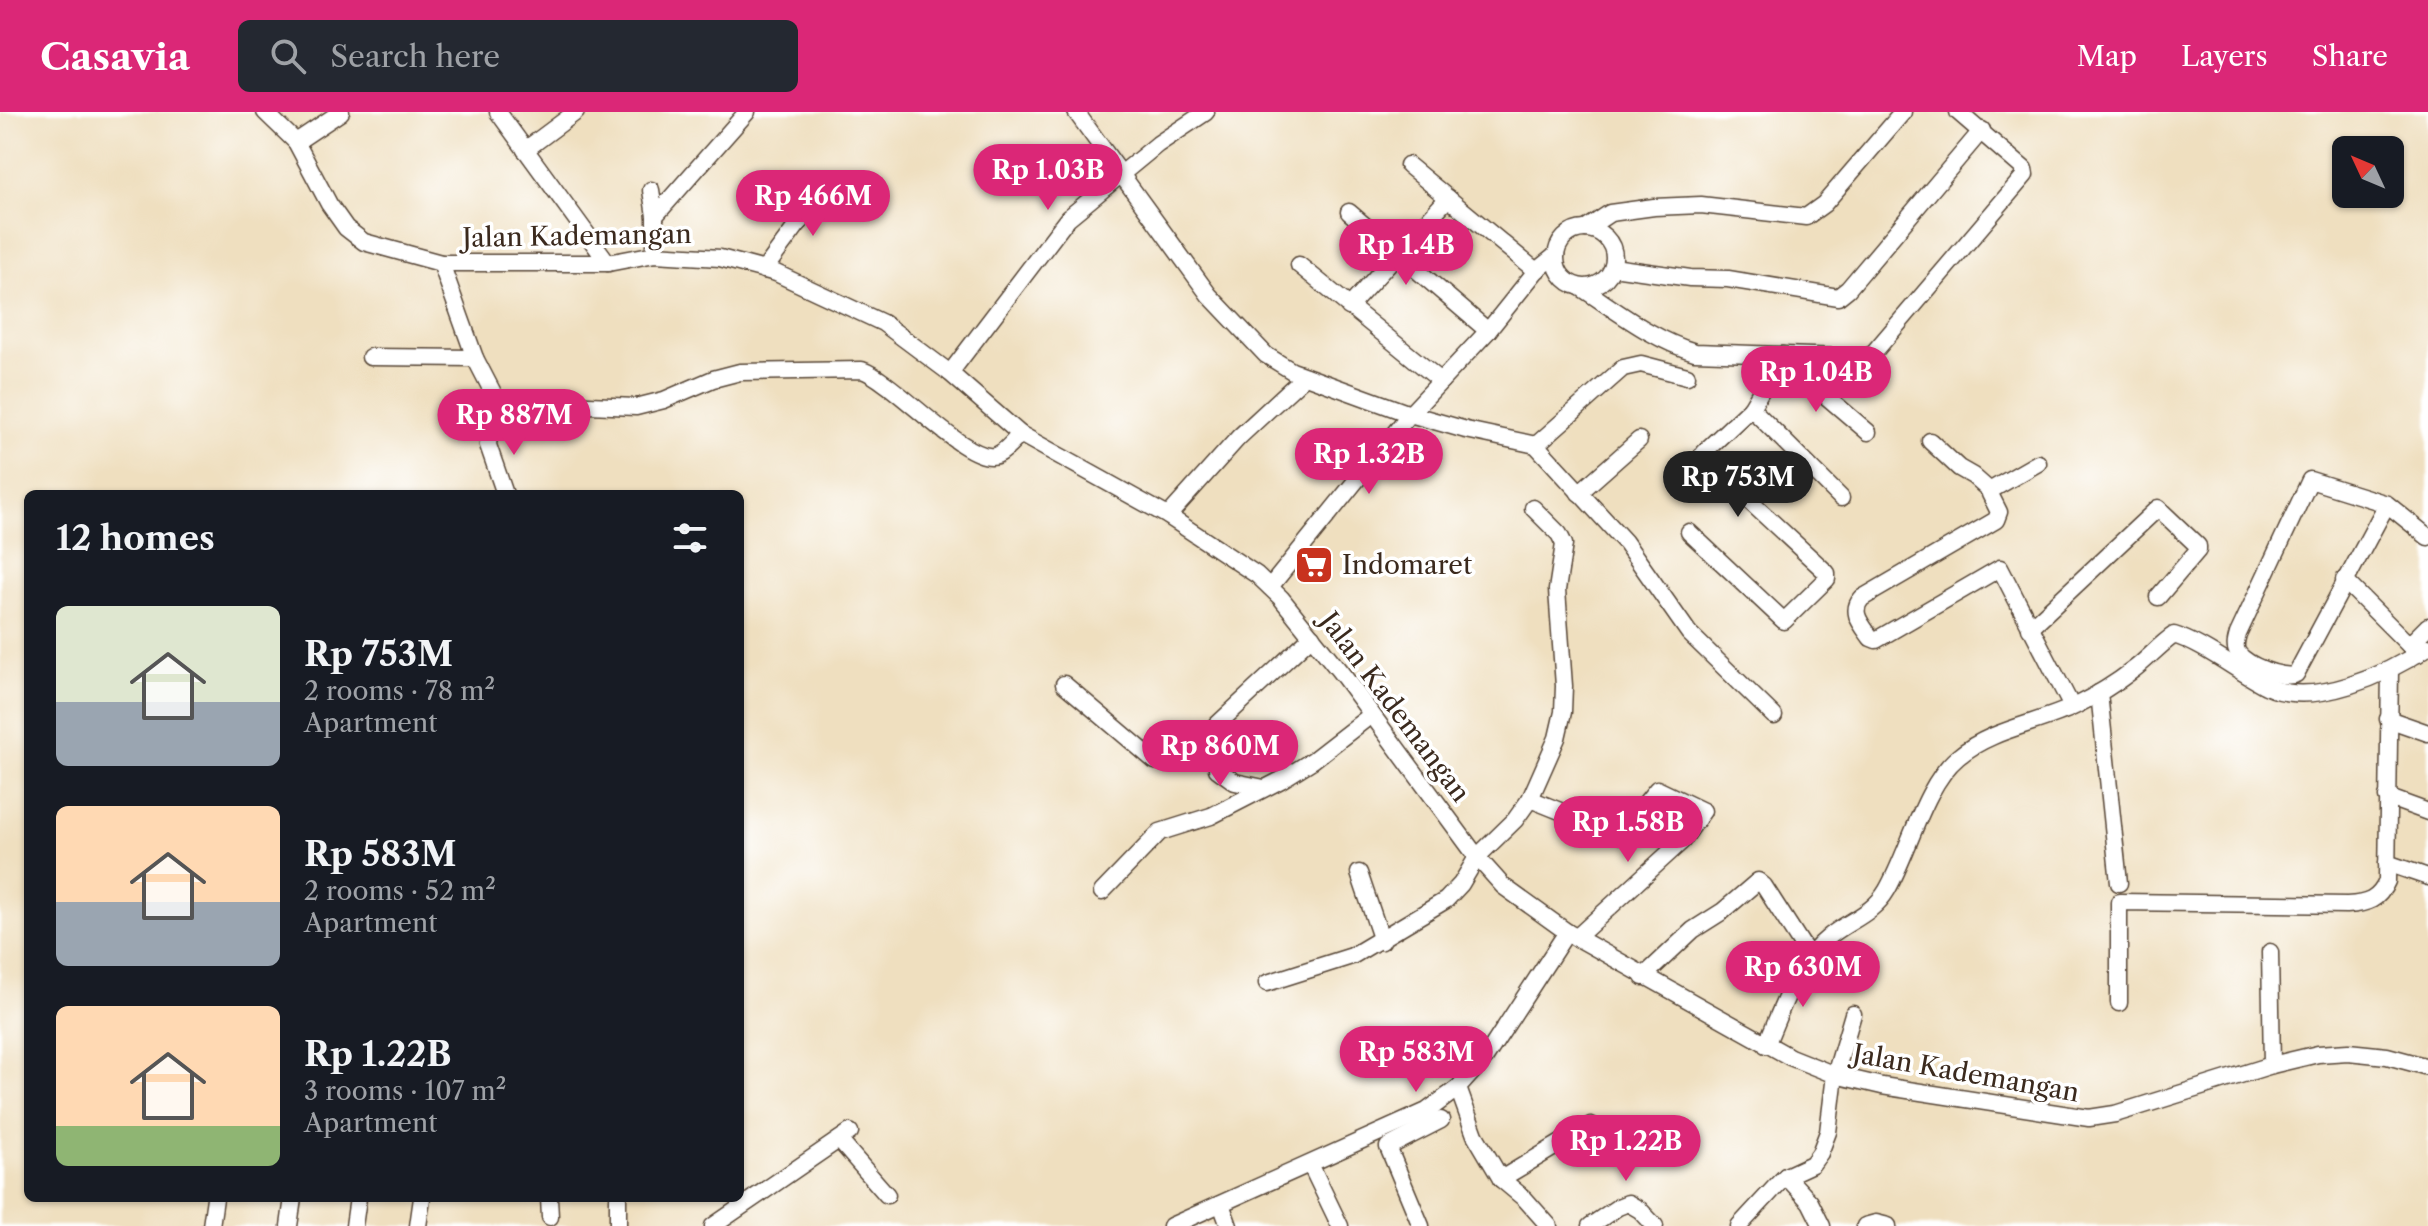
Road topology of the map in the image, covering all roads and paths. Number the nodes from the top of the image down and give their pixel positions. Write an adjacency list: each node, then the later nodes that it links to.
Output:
1 (265, 112): 11 (street, Jalan Kademangan)
2 (341, 112): 11 (street)
3 (498, 112): 12 (street)
4 (576, 112): 12 (street)
5 (747, 112): 19 (street)
6 (1206, 112): 14 (street)
7 (1903, 112): 20 (street)
8 (1958, 112): 10 (street)
9 (1082, 115): 14 (street)
10 (1982, 130): 27 (street); 35 (street)
11 (296, 142): 24 (street, Jalan Kademangan)
12 (525, 150): 25 (street)
13 (1408, 165): 17 (street)
14 (1120, 175): 36 (street); 37 (street)
15 (829, 182): 28 (street)
16 (651, 190): 19 (street)
17 (1448, 198): 22 (street); 29 (street)
18 (1349, 212): 22 (street)
19 (655, 216): 21 (street)
20 (1586, 229): 23 (street); 27 (street)
21 (655, 254): 25 (street, Jalan Kademangan); 28 (street, Jalan Kademangan)
22 (1398, 254): 31 (street); 32 (street)
23 (1556, 255): 29 (street); 30 (street)
24 (441, 263): 25 (street, Jalan Kademangan); 34 (street)
25 (608, 263)
26 (1299, 265): 31 (street)
27 (1613, 267): 30 (street)
28 (764, 270): 36 (street, Jalan Kademangan)
29 (1536, 271): 32 (street)
30 (1580, 287): 35 (street)
31 (1349, 307): 39 (street)
32 (1488, 331): 39 (street)
33 (370, 357): 34 (street)
34 (475, 358): 41 (street)
35 (1780, 361): 40 (street); 43 (street)
36 (950, 373): 44 (street, Jalan Kademangan)
37 (1305, 376): 42 (street); 55 (street)
38 (1687, 376): 47 (street)
39 (1441, 381): 42 (street)
40 (1751, 408): 52 (street); 56 (street)
41 (504, 414): 44 (street); 49 (street)
42 (1410, 414): 47 (street); 59 (street)
43 (1868, 432)
44 (1020, 434): 55 (street, Jalan Kademangan)
45 (1639, 440): 51 (street)
46 (1930, 441): 50 (street)
47 (1536, 445): 51 (street)
48 (2038, 463): 50 (street)
49 (504, 490)
50 (1990, 491): 62 (street)
51 (1579, 493): 70 (street)
52 (1841, 498)
53 (2387, 504): 57 (street); 58 (street); 58 (street)
54 (1533, 508): 76 (street)
55 (1168, 516): 59 (street, Jalan Kademangan)
56 (1689, 532)
57 (2428, 537)
58 (2344, 580): 64 (street)
59 (1270, 587): 63 (street, Jalan Kademangan)
60 (2158, 597): 62 (street)
61 (2428, 626): 64 (street)
62 (2030, 628): 68 (street)
63 (1312, 636): 66 (street); 69 (street, Jalan Kademangan)
64 (2418, 649): 65 (street)
65 (2390, 670): 67 (street); 71 (street)
66 (1064, 684)
67 (2099, 693): 68 (street); 82 (street)
68 (2072, 707): 87 (street)
69 (1371, 715): 74 (street); 78 (street, Jalan Kademangan)
70 (1774, 716)
71 (2388, 719): 72 (street); 75 (street)
72 (2428, 733)
73 (1217, 769): 74 (street)
74 (1264, 788): 83 (street)
75 (2387, 797): 77 (street); 79 (street)
76 (1530, 799): 78 (street); 84 (street)
77 (2428, 812)
78 (1477, 857): 84 (street, Jalan Kademangan); 85 (street)
79 (2387, 863): 81 (street); 90 (street)
80 (1359, 873): 85 (street)
81 (2428, 877)
82 (2119, 883)
83 (1102, 892)
84 (1572, 935): 88 (street, Jalan Kademangan); 96 (street)
85 (1382, 941): 89 (street)
86 (2270, 952): 93 (street)
87 (1809, 956): 88 (street); 92 (street)
88 (1643, 977): 92 (street, Jalan Kademangan)
89 (1267, 983)
90 (2119, 1003)
91 (1853, 1014): 95 (street)
92 (1766, 1045): 95 (street, Jalan Kademangan)
93 (2272, 1065): 94 (street, Jalan Kademangan); 95 (street, Jalan Kademangan)
94 (2428, 1067)
95 (1835, 1075): 100 (street)
96 (1458, 1088): 101 (street); 109 (street)
97 (1441, 1120): 120 (street)
98 (1591, 1125): 101 (street)
99 (1314, 1172): 119 (street)
100 (1786, 1176): 124 (street); 125 (street)
101 (1501, 1179): 121 (street)
102 (887, 1195): 116 (street)
103 (214, 1202): 111 (street)
104 (292, 1202): 112 (street)
105 (357, 1202): 113 (street)
106 (421, 1202): 114 (street)
107 (549, 1202): 110 (street)
108 (618, 1202): 115 (street)
109 (1221, 1204): 117 (street); 118 (street)
110 (550, 1217)
111 (211, 1226)
112 (289, 1226)
113 (354, 1226)
114 (418, 1226)
115 (618, 1226)
116 (713, 1226)
117 (1171, 1226)
118 (1229, 1226)
119 (1340, 1226)
120 (1421, 1226)
121 (1549, 1226)
122 (1590, 1226): 123 (street)
123 (1655, 1226)
124 (1739, 1226)
125 (1822, 1226)
126 (1865, 1226): 127 (street)
127 (1888, 1226)

